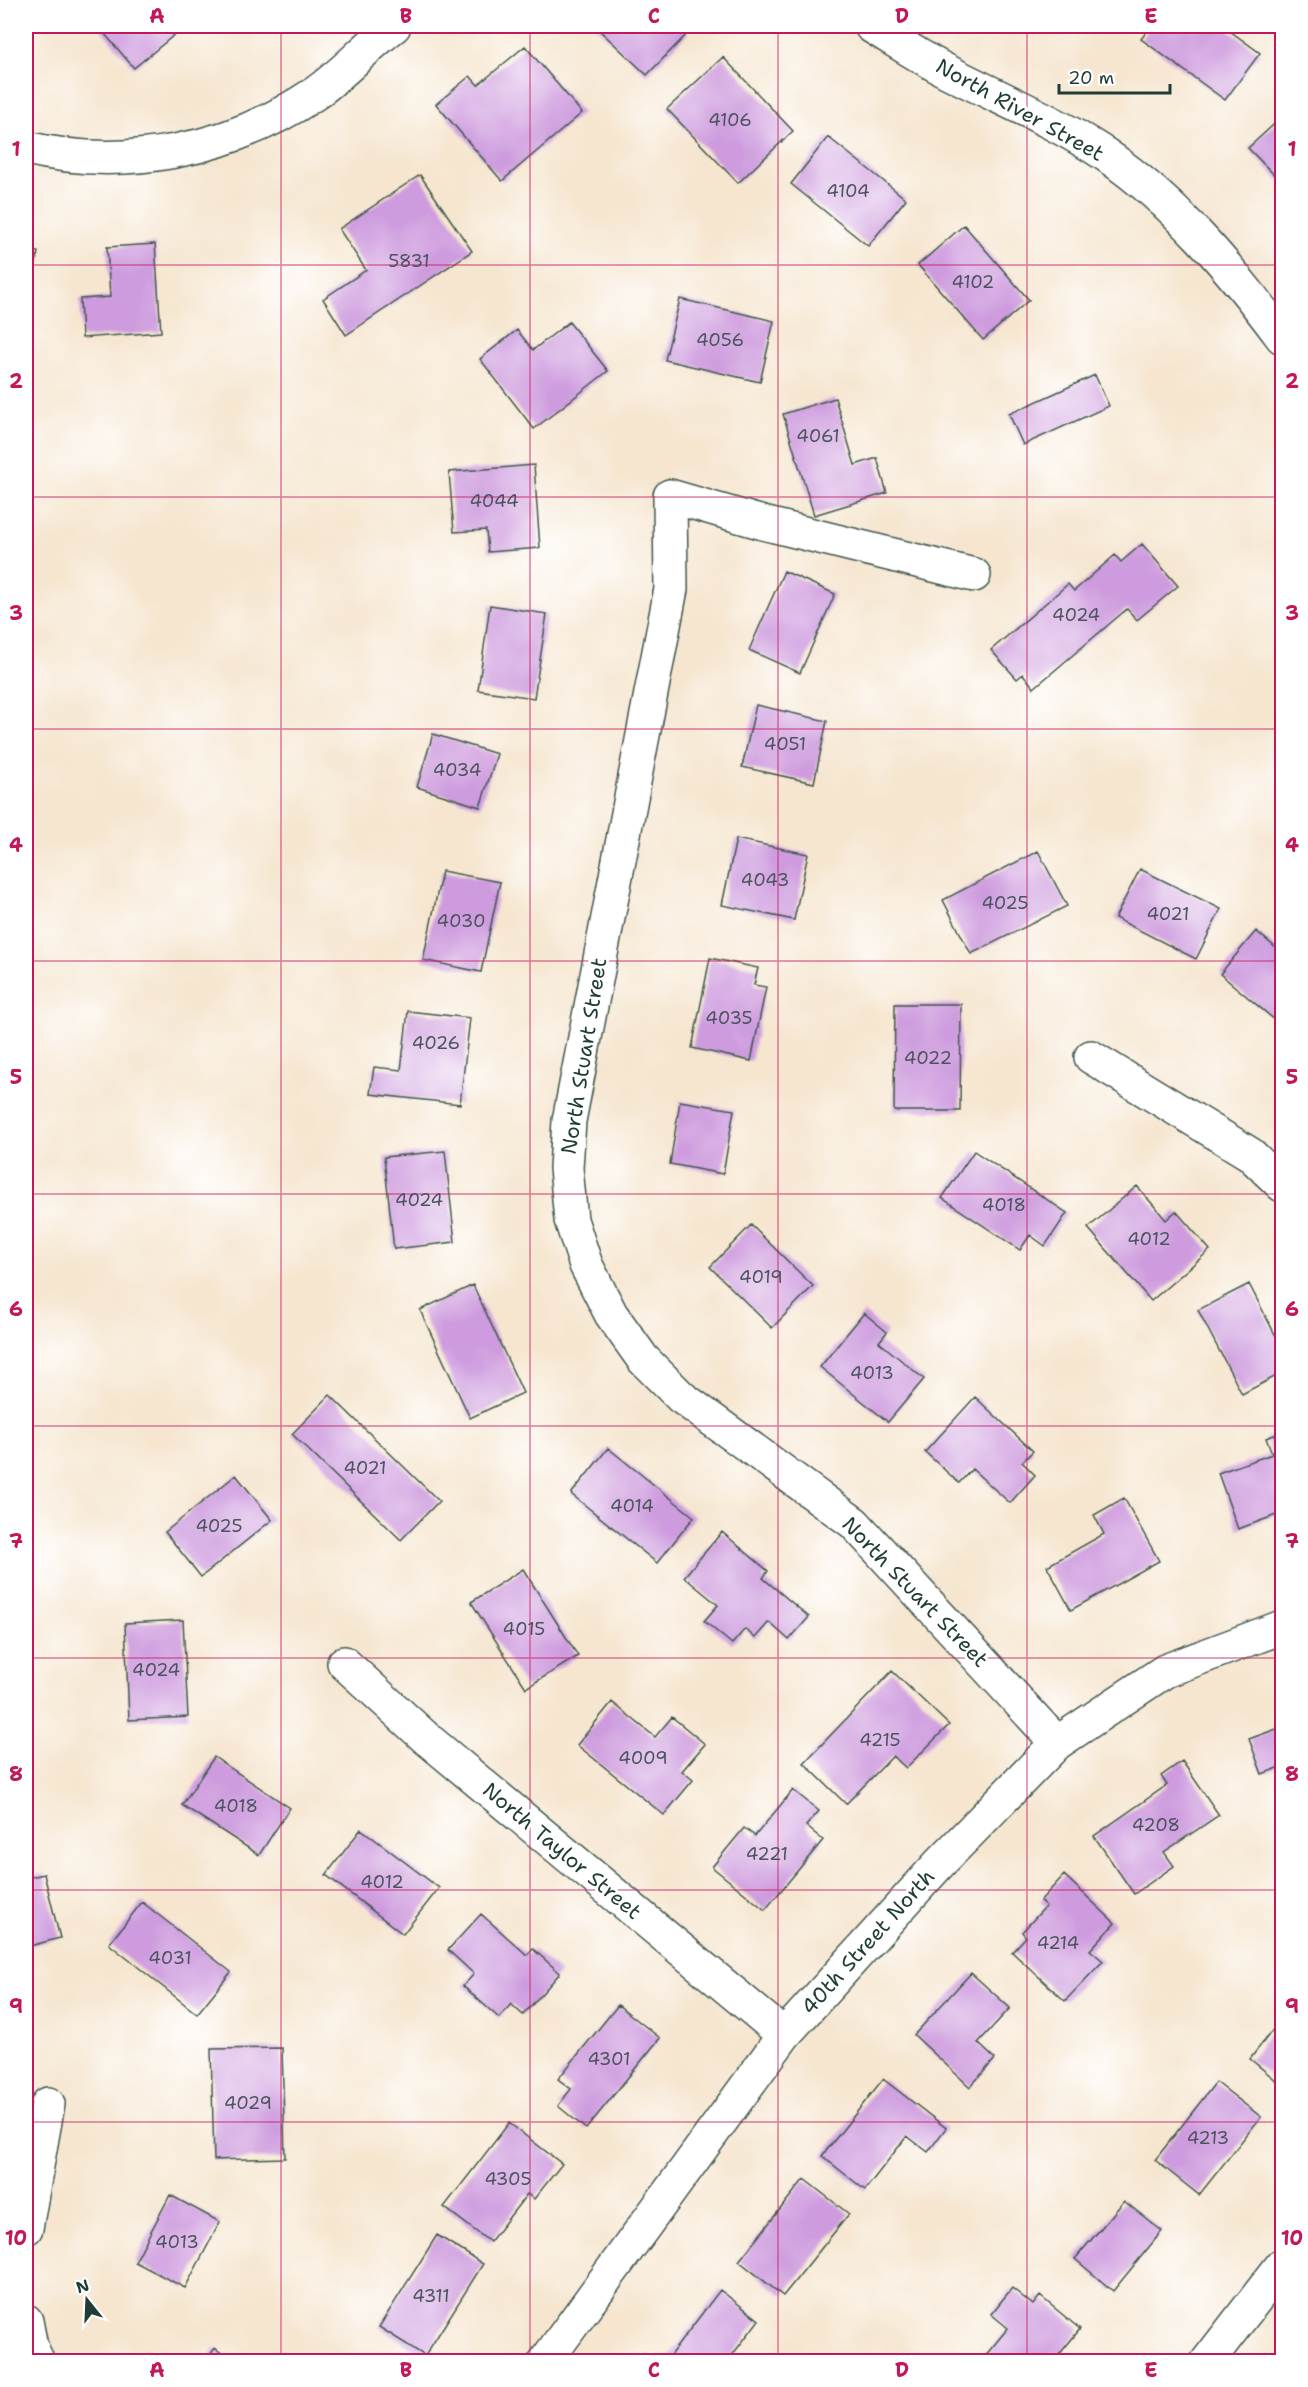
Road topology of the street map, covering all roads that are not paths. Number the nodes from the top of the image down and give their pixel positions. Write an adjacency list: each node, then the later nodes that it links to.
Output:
1 (394, 26): 3 (street)
2 (871, 26): 4 (street, North River Street)
3 (26, 148)
4 (1282, 337)
5 (974, 575): 10 (street, North Stuart Street)
6 (1091, 1057): 7 (street)
7 (1282, 1185)
8 (1282, 1627): 10 (street, 40th Street North)
9 (344, 1663): 11 (street, North Taylor Street)
10 (1057, 1743): 11 (street, 40th Street North)
11 (784, 2035): 17 (street, 40th Street North)
12 (48, 2104): 13 (street)
13 (26, 2228)
14 (1282, 2265): 18 (street)
15 (26, 2321): 16 (street)
16 (38, 2361)
17 (545, 2361)
18 (1207, 2361)

